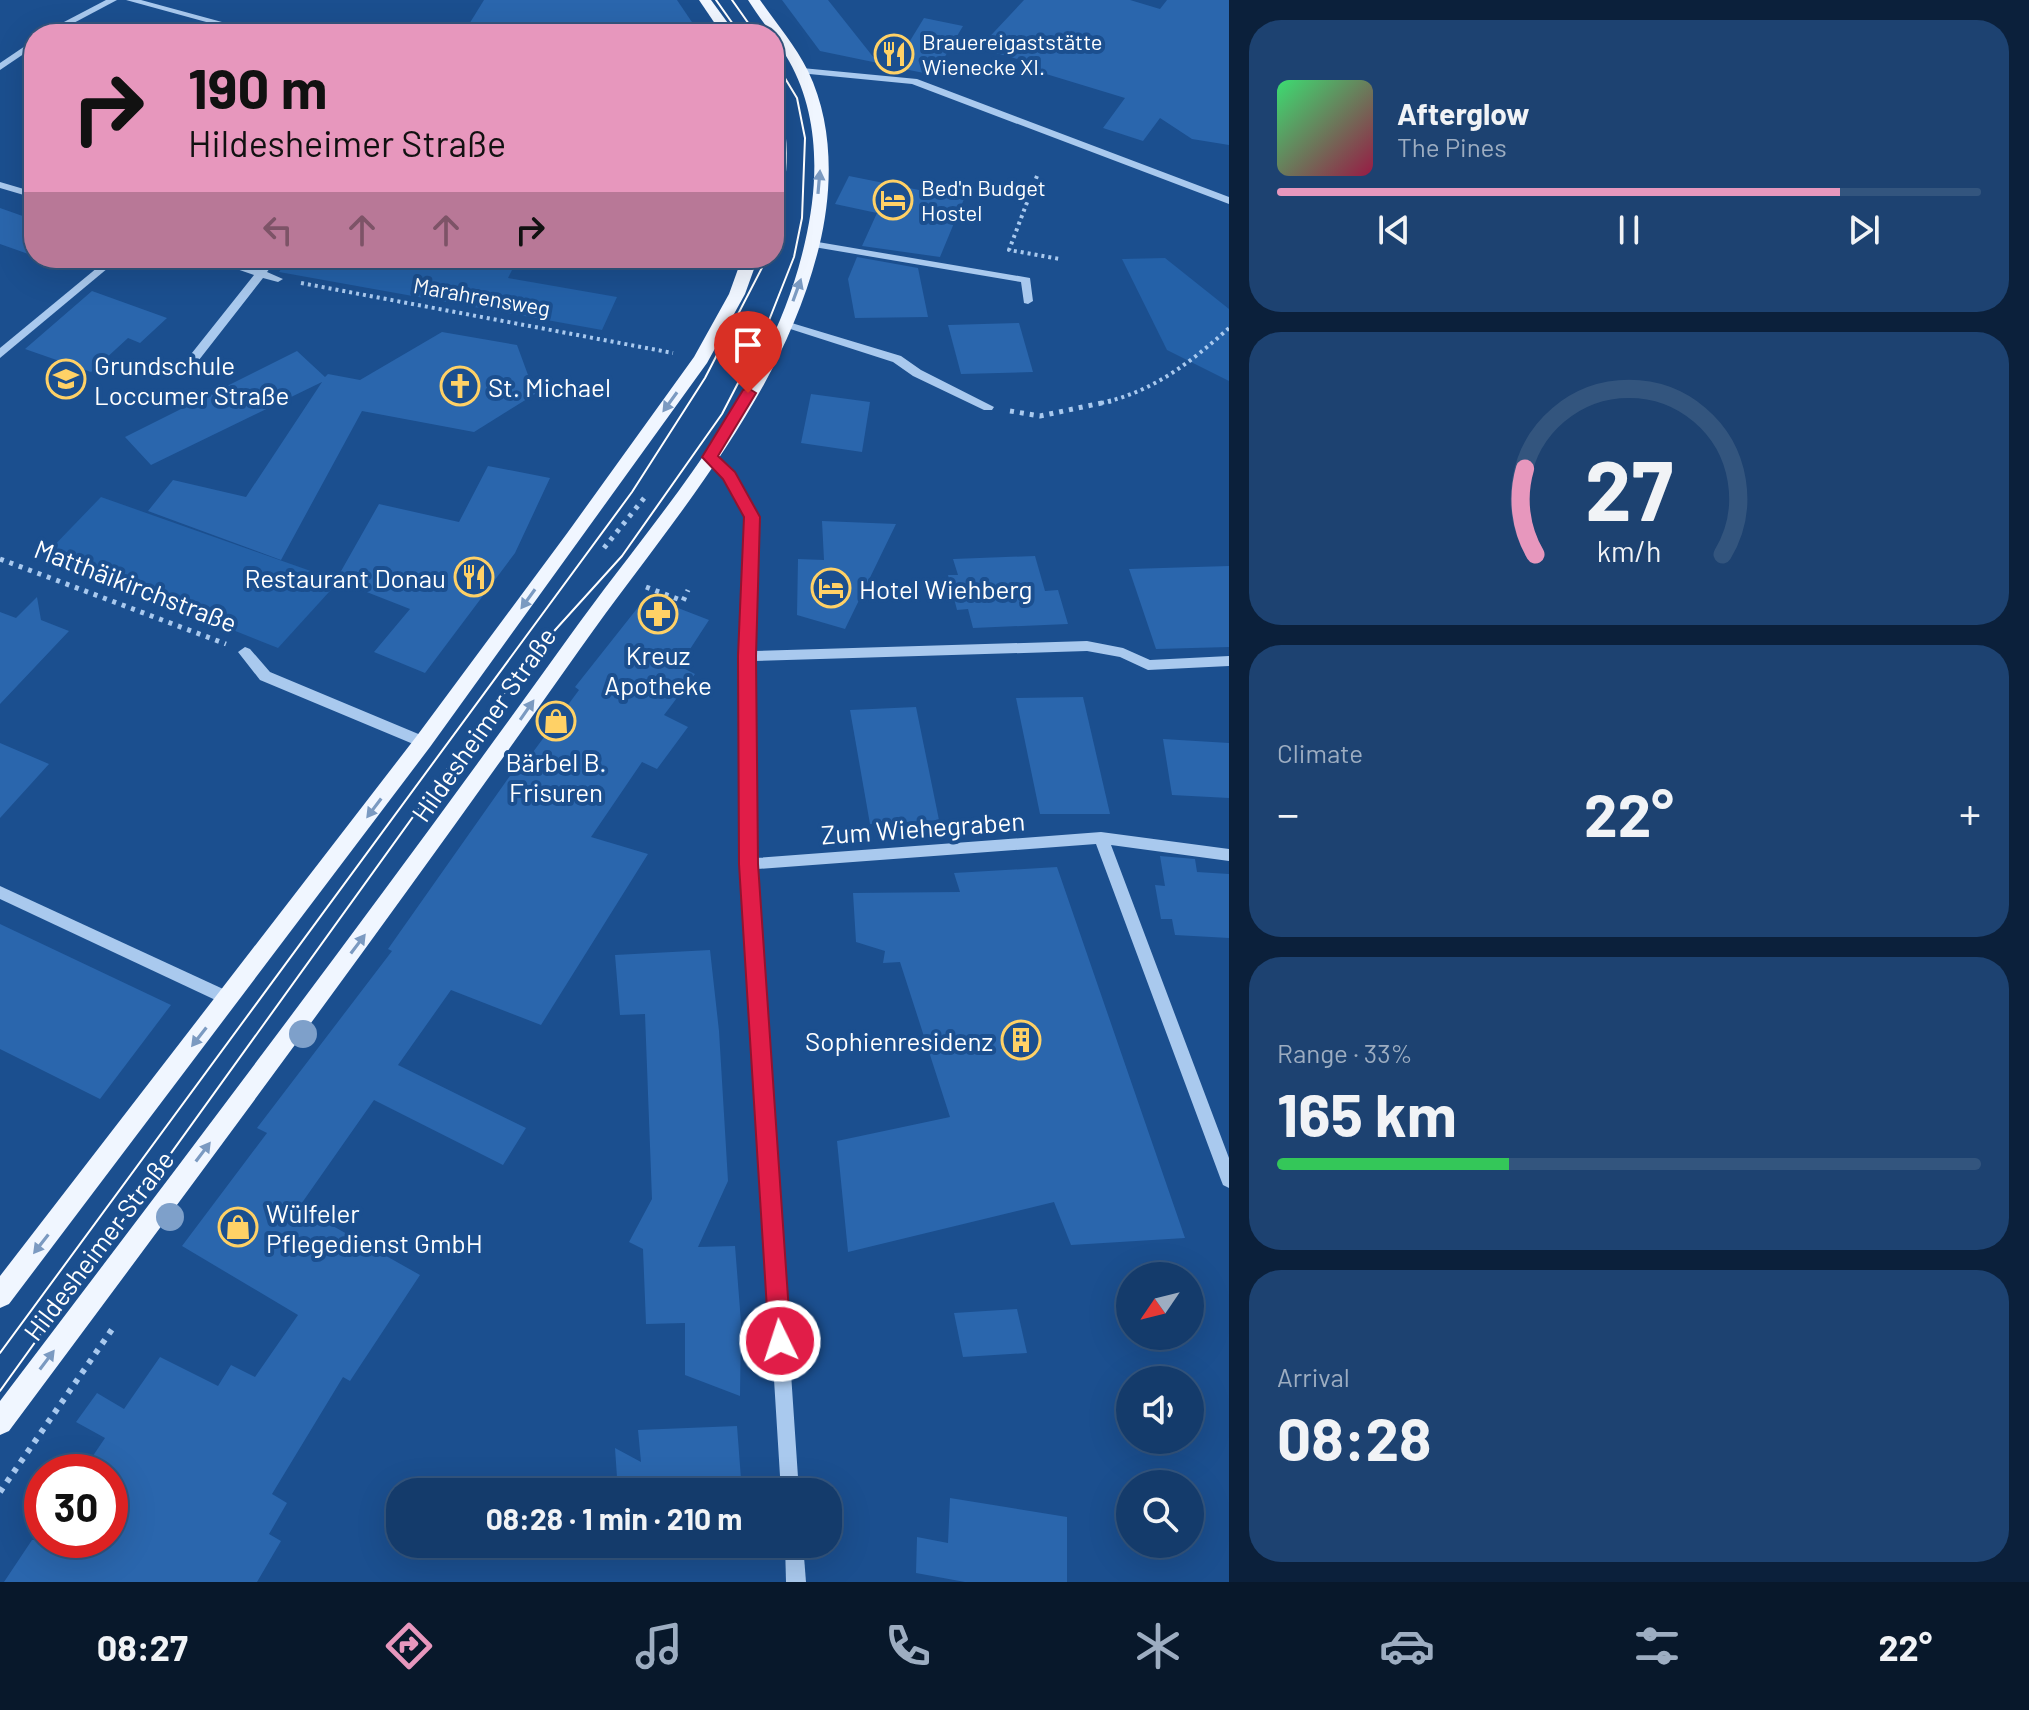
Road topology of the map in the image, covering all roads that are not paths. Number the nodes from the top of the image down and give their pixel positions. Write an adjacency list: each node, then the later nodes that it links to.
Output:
1 (113, 0): 5 (street)
2 (130, 0): 6 (street)
3 (705, 0): 7 (main road)
4 (754, 0): 8 (main road, Hildesheimer Straße)
5 (66, 24)
6 (222, 24)
7 (722, 24)
8 (770, 24)
9 (784, 44): 12 (main road, Hildesheimer Straße)
10 (24, 50): 11 (street)
11 (0, 67)
12 (802, 71): 15 (street); 16 (main road, Hildesheimer Straße, one-way to 12)
13 (0, 185): 14 (street)
14 (24, 192)
15 (1229, 201)
16 (812, 244): 23 (street); 24 (main road, Hildesheimer Straße, one-way to 16)
17 (103, 268): 25 (street)
18 (238, 268): 21 (street)
19 (264, 268): 21 (street)
20 (746, 268): 32 (main road, Hildesheimer Straße, one-way to 32)
21 (258, 275): 22 (street); 26 (street)
22 (278, 279)
23 (1028, 301)
24 (785, 324): 27 (street); 28 (main road, Hildesheimer Straße)
25 (0, 354)
26 (184, 371)
27 (988, 407)
28 (710, 457): 30 (street); 40 (main road, Hildesheimer Straße, one-way to 28)
29 (245, 652): 32 (street, Matthäikirchstraße)
30 (747, 656): 31 (street); 35 (street)
31 (1229, 661)
32 (423, 742): 37 (main road, Hildesheimer Straße, one-way to 37)
33 (1101, 838): 34 (street, Zum Wiehegraben); 35 (street, Zum Wiehegraben); 38 (street)
34 (1229, 855)
35 (749, 864): 41 (street)
36 (0, 892): 37 (street)
37 (229, 999): 39 (main road, Hildesheimer Straße, one-way to 39)
38 (1229, 1180)
39 (0, 1296)
40 (0, 1422)
41 (789, 1478)
42 (795, 1558): 43 (street)
43 (796, 1582)

